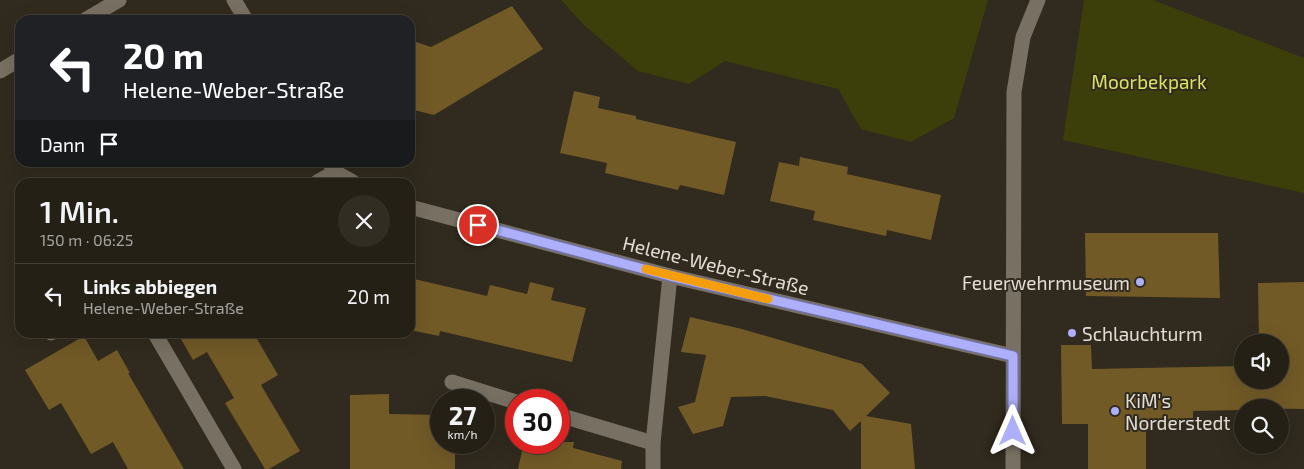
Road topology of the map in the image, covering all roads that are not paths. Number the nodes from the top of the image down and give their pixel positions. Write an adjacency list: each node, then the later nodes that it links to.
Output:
1 (119, 0): 4 (street)
2 (234, 0): 5 (street)
3 (1038, 0): 14 (street)
4 (94, 15)
5 (243, 15)
6 (15, 62): 7 (street)
7 (0, 71)
8 (332, 167): 9 (street); 10 (street)
9 (321, 178)
10 (347, 178)
11 (415, 208): 12 (street, Helene-Weber-Straße)
12 (670, 276): 14 (street, Helene-Weber-Straße); 18 (street)
13 (158, 338): 19 (street)
14 (1013, 356): 21 (street)
15 (452, 382): 16 (street)
16 (505, 399)
17 (570, 418): 18 (street)
18 (653, 443): 20 (street)
19 (234, 469)
20 (653, 469)
21 (1013, 469)

